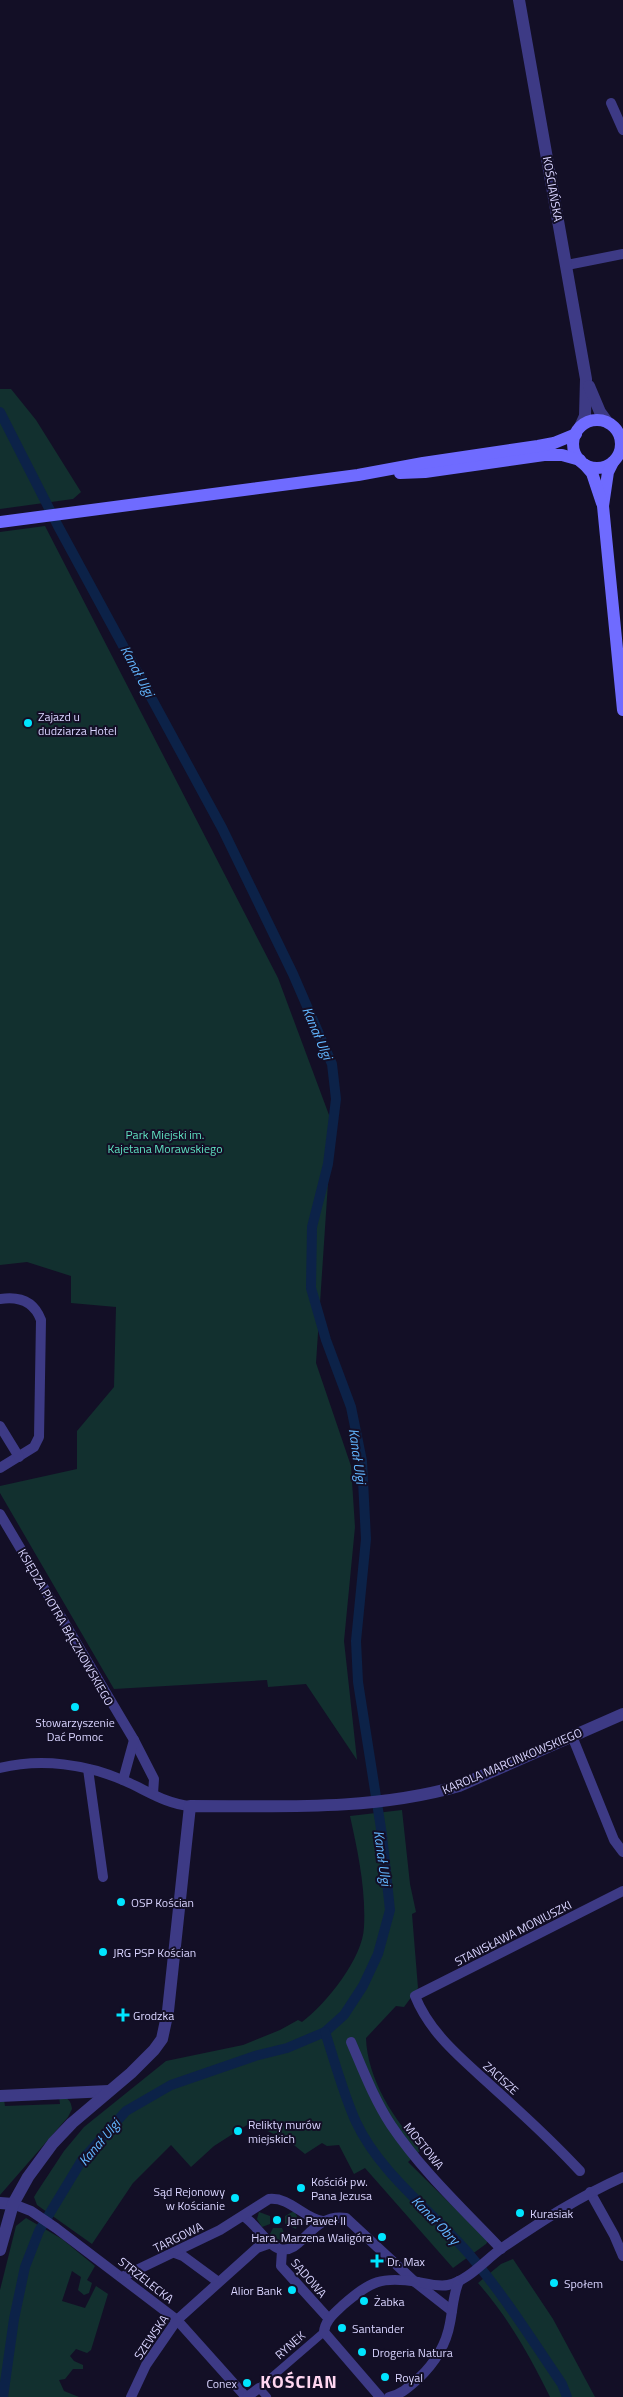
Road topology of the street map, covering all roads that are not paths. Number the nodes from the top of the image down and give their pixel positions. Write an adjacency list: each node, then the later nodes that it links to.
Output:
1 (519, 0): 5 (street, KOŚCIAŃSKA)
2 (611, 103): 3 (street)
3 (623, 130)
4 (623, 254): 5 (street)
5 (566, 265): 6 (street, KOŚCIAŃSKA)
6 (586, 379): 7 (street, KOŚCIAŃSKA); 8 (street, KOŚCIAŃSKA)
7 (615, 427): 8 (main road); 9 (main road)
8 (578, 431): 10 (main road); 11 (main road)
9 (618, 457): 10 (main road); 12 (main road)
10 (583, 463): 11 (main road); 12 (main road)
11 (358, 475): 13 (main road)
12 (604, 506): 14 (main road)
13 (0, 522)
14 (619, 633): 15 (main road)
15 (623, 710)
16 (0, 1299): 18 (street)
17 (0, 1426): 18 (street)
18 (18, 1457): 19 (street)
19 (0, 1468)
20 (1, 1516): 23 (street, KSIĘDZA PIOTRA BĄCZKOWSKIEGO)
21 (623, 1714): 22 (street, KAROLA MARCINKOWSKIEGO)
22 (572, 1736): 28 (street, KAROLA MARCINKOWSKIEGO); 29 (street)
23 (134, 1740): 26 (street); 27 (street, KSIĘDZA PIOTRA BĄCZKOWSKIEGO)
24 (0, 1768): 25 (street)
25 (88, 1769): 26 (street); 30 (street)
26 (123, 1780): 27 (street)
27 (153, 1794): 28 (street)
28 (190, 1806): 34 (street)
29 (623, 1852)
30 (103, 1877)
31 (623, 1892): 32 (street, STANISŁAWA MONIUSZKI)
32 (415, 1996): 38 (street, ZACISZE)
33 (351, 2042): 48 (street, MOSTOWA)
34 (109, 2091): 35 (street); 37 (street)
35 (73, 2094): 36 (street); 37 (street)
36 (0, 2096)
37 (72, 2123): 42 (street)
38 (580, 2171)
39 (623, 2177): 40 (street)
40 (590, 2192): 48 (street); 50 (street)
41 (0, 2203): 42 (street)
42 (13, 2204): 46 (street); 51 (street, STRZELECKA)
43 (243, 2216): 44 (street, TARGOWA); 45 (street); 49 (street, TARGOWA)
44 (322, 2221): 47 (street); 54 (street)
45 (270, 2242): 47 (street); 53 (street, SZEWSKA)
46 (0, 2250)
47 (282, 2250): 56 (street, SĄDOWA)
48 (497, 2251): 52 (street)
49 (175, 2252): 51 (street, TARGOWA); 53 (street)
50 (623, 2256)
51 (122, 2277): 57 (street, STRZELECKA)
52 (462, 2279): 54 (street); 55 (street)
53 (217, 2281): 57 (street, SZEWSKA)
54 (415, 2282): 55 (street); 56 (street)
55 (452, 2312): 60 (street)
56 (328, 2319): 58 (street, RYNEK)
57 (176, 2320): 61 (street, SZEWSKA); 62 (street, STRZELECKA)
58 (324, 2332): 59 (street, RYNEK); 64 (street, RYNEK)
59 (259, 2388): 62 (street); 63 (street)
60 (402, 2395): 65 (street)
61 (131, 2397)
62 (246, 2397)
63 (267, 2397)
64 (380, 2397)
65 (389, 2397)

